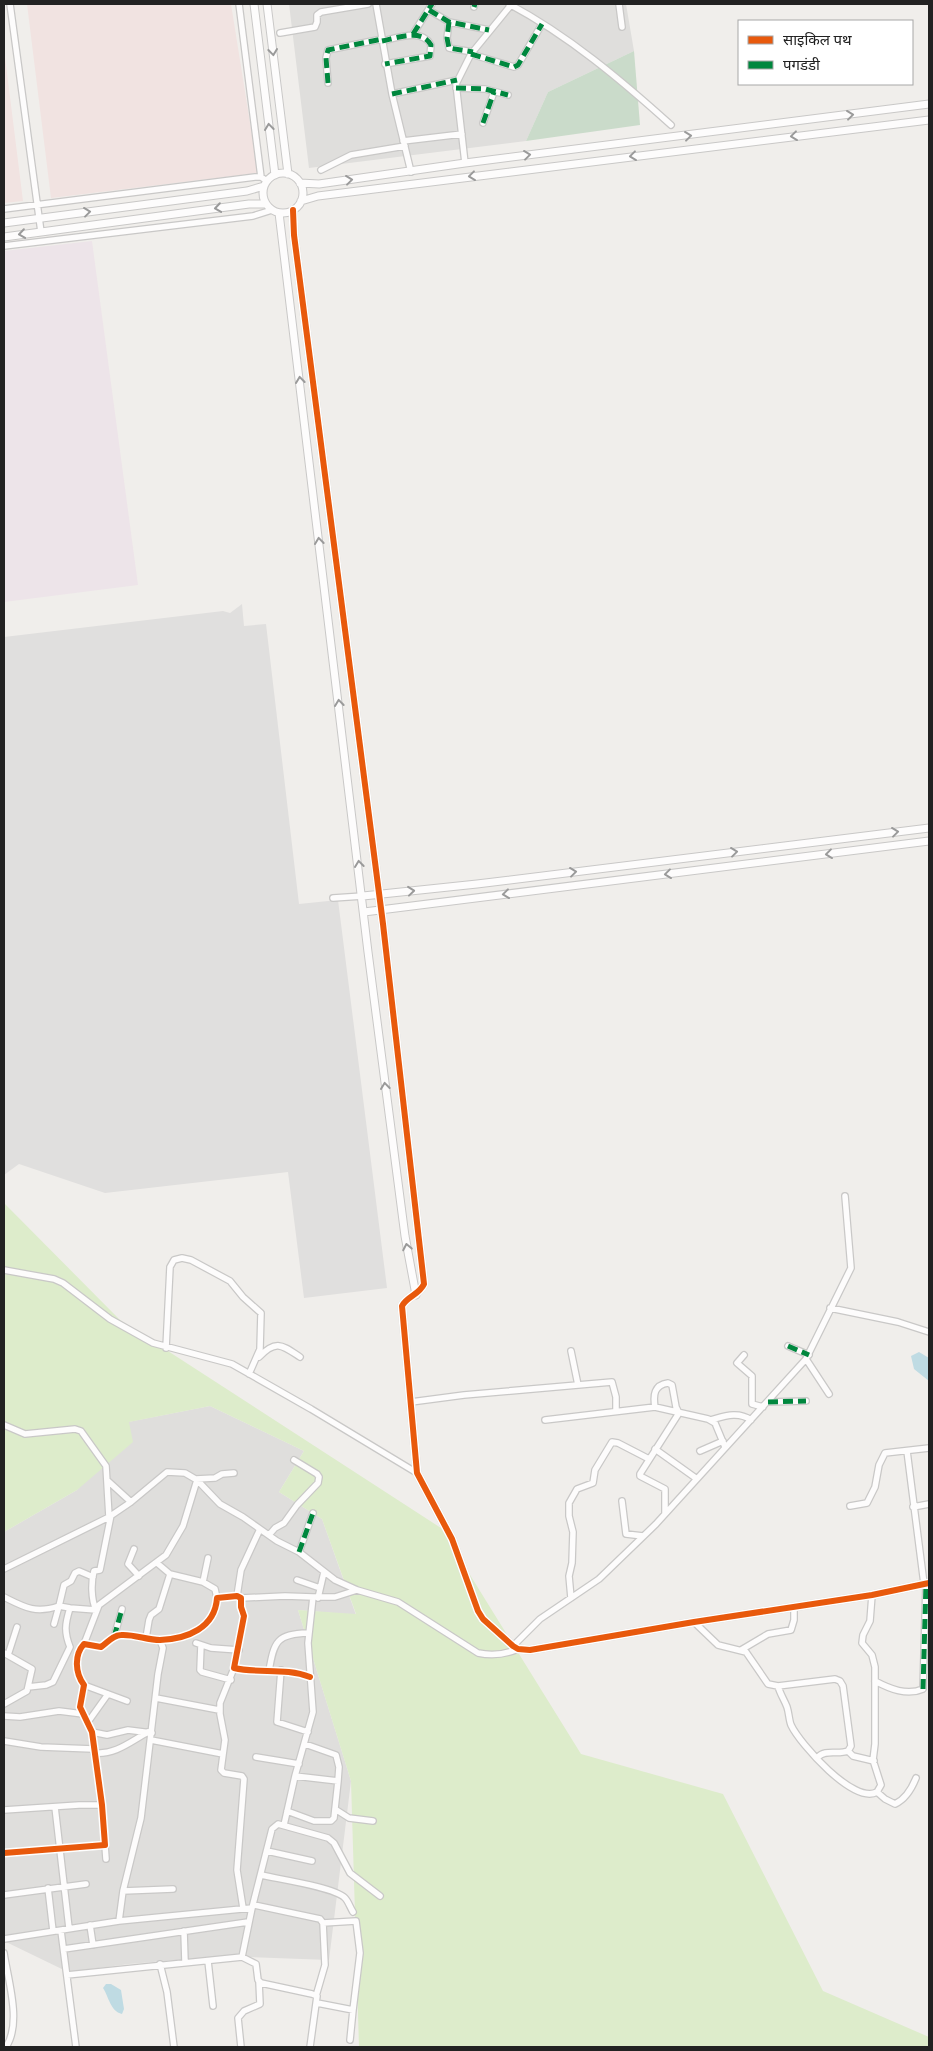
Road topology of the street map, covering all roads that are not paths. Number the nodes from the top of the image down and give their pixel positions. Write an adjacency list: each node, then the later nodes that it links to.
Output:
1 (10, 4): 42 (street)
2 (239, 4): 38 (street)
3 (254, 4): 37 (street, one-way to 3)
4 (267, 4): 36 (street, one-way to 36)
5 (368, 4): 14 (street)
6 (376, 4): 16 (street)
7 (619, 4): 12 (street)
8 (514, 5): 11 (street); 13 (street)
9 (431, 7): 10 (street); 15 (street)
10 (449, 22): 13 (street); 17 (street)
11 (542, 24): 17 (street); 28 (street)
12 (622, 27)
13 (489, 30): 17 (street)
14 (280, 33)
15 (413, 34): 16 (street); 18 (street)
16 (382, 40): 18 (street); 20 (street)
17 (472, 53): 19 (street)
18 (385, 64): 23 (street)
19 (457, 80): 21 (street); 23 (street)
20 (328, 83)
21 (456, 88): 22 (street); 29 (street)
22 (494, 92): 24 (street); 27 (street)
23 (392, 94): 30 (street)
24 (508, 96)
25 (929, 104): 31 (street, one-way to 25)
26 (929, 120): 35 (street, one-way to 35)
27 (483, 123)
28 (671, 125)
29 (462, 134): 30 (street); 32 (street)
30 (404, 143): 33 (street); 34 (street)
31 (501, 158): 32 (street); 35 (street)
32 (466, 162): 34 (street)
33 (321, 170)
34 (411, 172): 39 (street, one-way to 34)
35 (504, 172): 40 (street, one-way to 40)
36 (288, 174): 37 (street); 39 (street)
37 (275, 175): 38 (street)
38 (264, 181): 41 (street); 42 (street); 46 (street, one-way to 38)
39 (300, 182): 40 (street)
40 (301, 201): 44 (street)
41 (266, 204): 45 (street); 48 (street, one-way to 48)
42 (37, 205): 43 (street); 46 (street)
43 (4, 209)
44 (293, 210): 45 (street); 54 (street)
45 (275, 211): 50 (street); 55 (street, one-way to 45)
46 (39, 218): 47 (street); 48 (street)
47 (4, 223)
48 (41, 232): 49 (street, one-way to 49)
49 (4, 237)
50 (4, 246)
51 (929, 828): 53 (street, one-way to 51)
52 (929, 841): 57 (street, one-way to 57)
53 (477, 884): 54 (street, one-way to 53); 57 (street)
54 (379, 894): 55 (street); 58 (street)
55 (363, 896): 56 (street); 59 (street)
56 (333, 898)
57 (479, 898): 58 (street)
58 (380, 910): 59 (street); 62 (street)
59 (364, 912): 62 (street, one-way to 59)
60 (845, 1196): 63 (street)
61 (4, 1270): 66 (street)
62 (416, 1294): 76 (street)
63 (830, 1308): 64 (street); 70 (street)
64 (929, 1332)
65 (788, 1346): 70 (street)
66 (166, 1348): 71 (street); 72 (street)
67 (571, 1351): 73 (street)
68 (744, 1354): 77 (street)
69 (300, 1357): 71 (street)
70 (807, 1357): 74 (street); 77 (street)
71 (256, 1360): 72 (street)
72 (249, 1374): 93 (street)
73 (578, 1385): 76 (street); 79 (street)
74 (829, 1394)
75 (806, 1401): 77 (street)
76 (411, 1402): 93 (street)
77 (766, 1404): 83 (street)
78 (655, 1407): 79 (street); 80 (street); 80 (street)
79 (616, 1411): 81 (street)
80 (679, 1413): 82 (street); 87 (street)
81 (545, 1420)
82 (710, 1420): 83 (street); 85 (street)
83 (751, 1420): 85 (street)
84 (4, 1425): 96 (street)
85 (724, 1444): 88 (street); 95 (street)
86 (929, 1448): 89 (street)
87 (655, 1449): 90 (street); 95 (street)
88 (700, 1451)
89 (907, 1451): 100 (street); 101 (street)
90 (649, 1459): 103 (street); 127 (street)
91 (294, 1460): 106 (street)
92 (234, 1473): 94 (street)
93 (416, 1473): 142 (street)
94 (196, 1479): 98 (street); 105 (street); 111 (street)
95 (697, 1479): 103 (street)
96 (108, 1482): 98 (street); 104 (street)
97 (622, 1501): 107 (street)
98 (131, 1502): 104 (street)
99 (929, 1504): 101 (street)
100 (850, 1506)
101 (913, 1507): 119 (street)
102 (313, 1513): 109 (street)
103 (665, 1514): 107 (street)
104 (110, 1516): 112 (street); 116 (street)
105 (260, 1529): 106 (street); 124 (street)
106 (269, 1535): 109 (street)
107 (643, 1536): 127 (street)
108 (134, 1549): 115 (street)
109 (299, 1552): 113 (street)
110 (208, 1558): 118 (street)
111 (158, 1563): 114 (street); 115 (street)
112 (4, 1569)
113 (324, 1572): 120 (street); 121 (street)
114 (170, 1574): 118 (street); 138 (street)
115 (139, 1576): 132 (street)
116 (93, 1577): 128 (street); 132 (street)
117 (297, 1580): 120 (street)
118 (203, 1582): 126 (street)
119 (926, 1583): 122 (street); 153 (street)
120 (320, 1588): 125 (street)
121 (357, 1590): 125 (street); 142 (street)
122 (872, 1595): 129 (street); 153 (street)
123 (4, 1596): 128 (street)
124 (239, 1597): 125 (street); 126 (street); 143 (street)
125 (315, 1597): 136 (street)
126 (217, 1598): 139 (street)
127 (571, 1598): 142 (street)
128 (59, 1606): 130 (street); 134 (street)
129 (794, 1607): 133 (street); 144 (street)
130 (70, 1608): 132 (street); 141 (street)
131 (122, 1609): 137 (street)
132 (96, 1610): 140 (street)
133 (694, 1622): 142 (street); 144 (street)
134 (54, 1624)
135 (17, 1627): 145 (street)
136 (308, 1633): 150 (street); 151 (street)
137 (114, 1637): 138 (street); 140 (street)
138 (146, 1638): 139 (street)
139 (160, 1640): 158 (street)
140 (82, 1646): 141 (street); 147 (street)
141 (70, 1647): 146 (street)
142 (516, 1647)
143 (239, 1650): 148 (street); 152 (street)
144 (741, 1650): 155 (street)
145 (6, 1654): 156 (street)
146 (65, 1656): 147 (street); 156 (street)
147 (77, 1658): 154 (street)
148 (234, 1668): 150 (street); 152 (street)
149 (281, 1670): 150 (street); 151 (street); 167 (street)
150 (269, 1671)
151 (310, 1677): 167 (street)
152 (231, 1680): 161 (street)
153 (875, 1681): 176 (street)
154 (84, 1685): 157 (street); 162 (street)
155 (778, 1686): 172 (street); 175 (street)
156 (28, 1687): 160 (street)
157 (108, 1694): 159 (street); 164 (street)
158 (156, 1698): 161 (street); 166 (street)
159 (127, 1701)
160 (4, 1704)
161 (219, 1710): 173 (street)
162 (83, 1714): 163 (street); 164 (street)
163 (4, 1716)
164 (88, 1722): 165 (street)
165 (92, 1732): 166 (street); 171 (street)
166 (150, 1732): 168 (street); 171 (street)
167 (308, 1732): 170 (street)
168 (151, 1740): 173 (street); 200 (street)
169 (4, 1742): 171 (street)
170 (305, 1744): 177 (street); 180 (street)
171 (93, 1751): 182 (street)
172 (848, 1752): 175 (street); 176 (street)
173 (223, 1754): 204 (street)
174 (256, 1757): 177 (street)
175 (818, 1757): 181 (street)
176 (874, 1761): 181 (street)
177 (299, 1764): 178 (street)
178 (295, 1776): 180 (street); 186 (street)
179 (916, 1778): 181 (street)
180 (338, 1781): 184 (street)
181 (877, 1792)
182 (102, 1805): 183 (street); 189 (street)
183 (55, 1806): 185 (street); 190 (street)
184 (335, 1809): 186 (street); 187 (street)
185 (4, 1810)
186 (287, 1812): 188 (street)
187 (373, 1821)
188 (284, 1825): 191 (street); 202 (street)
189 (105, 1845): 190 (street); 193 (street)
190 (59, 1849): 192 (street); 197 (street)
191 (267, 1851): 194 (street); 195 (street)
192 (4, 1853)
193 (106, 1860)
194 (312, 1861)
195 (261, 1875): 203 (street); 205 (street)
196 (86, 1884): 197 (street)
197 (63, 1886): 198 (street); 210 (street)
198 (48, 1888): 201 (street); 211 (street)
199 (173, 1889): 200 (street)
200 (123, 1891): 206 (street)
201 (4, 1895)
202 (380, 1896)
203 (253, 1906): 204 (street); 207 (street); 208 (street)
204 (243, 1908): 206 (street)
205 (353, 1912)
206 (119, 1921): 209 (street)
207 (248, 1922): 213 (street); 218 (street)
208 (322, 1923): 224 (street); 227 (street)
209 (90, 1925): 210 (street); 215 (street)
210 (69, 1928): 212 (street)
211 (54, 1931): 212 (street); 214 (street)
212 (61, 1931): 216 (street)
213 (184, 1931): 215 (street); 220 (street)
214 (4, 1939)
215 (93, 1945): 216 (street)
216 (64, 1949): 222 (street)
217 (4, 1953): 229 (street)
218 (242, 1958): 219 (street); 223 (street)
219 (208, 1960): 220 (street); 226 (street)
220 (186, 1962): 221 (street)
221 (160, 1964): 222 (street); 231 (street)
222 (67, 1975): 230 (street)
223 (259, 1982): 224 (street); 232 (street)
224 (316, 1996): 225 (street)
225 (317, 2004): 227 (street); 233 (street)
226 (213, 2006)
227 (353, 2010): 228 (street)
228 (350, 2040)
229 (6, 2047)
230 (76, 2047)
231 (174, 2047)
232 (242, 2047)
233 (310, 2047)

